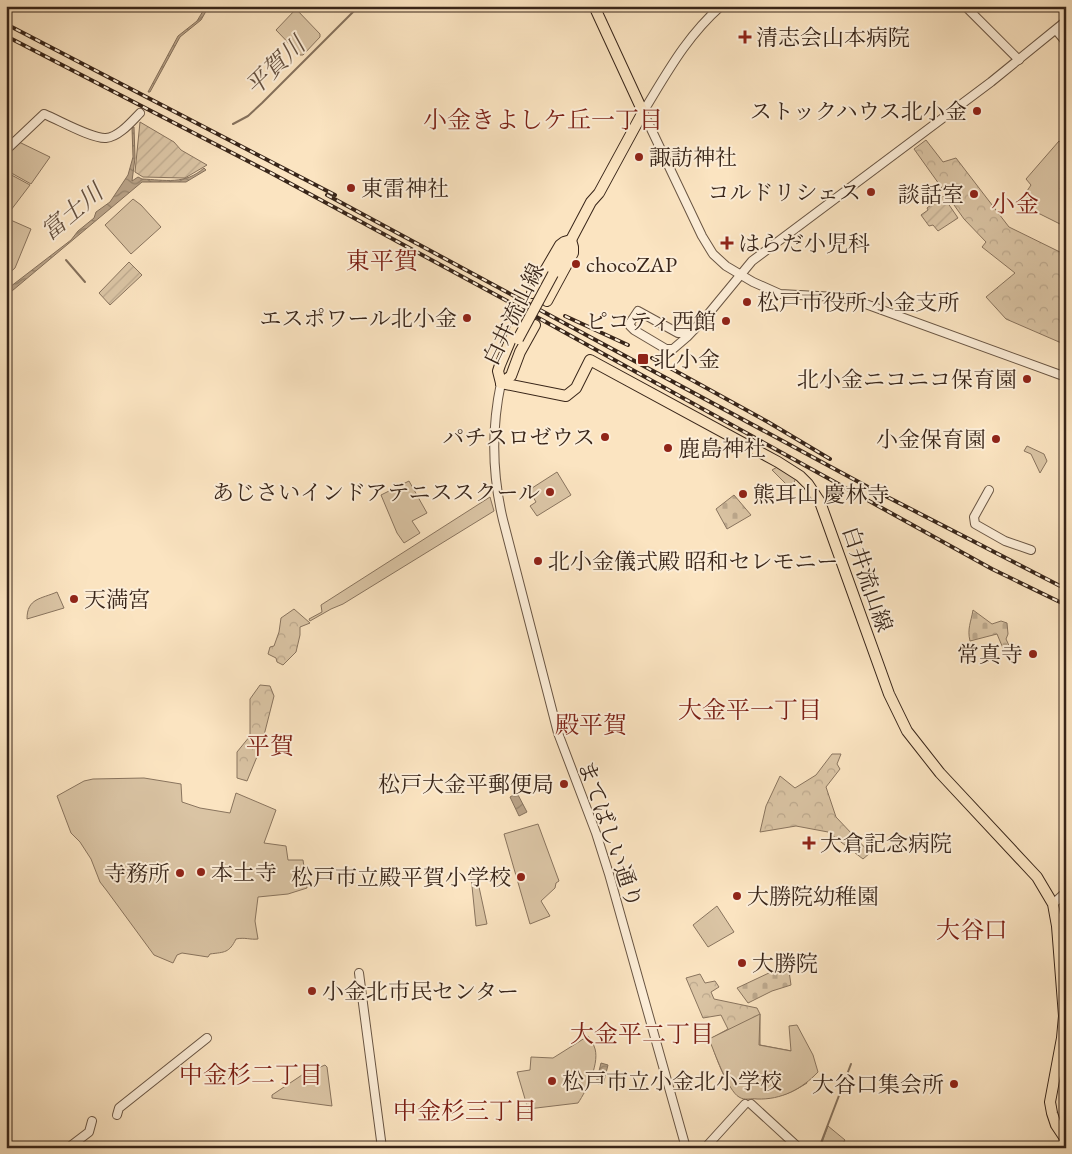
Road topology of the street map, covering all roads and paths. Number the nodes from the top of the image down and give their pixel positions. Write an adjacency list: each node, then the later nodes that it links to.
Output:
1 (594, 6): 9 (main road)
2 (721, 6): 9 (street)
3 (965, 6): 7 (street)
4 (1066, 21): 5 (street)
5 (1056, 30): 6 (street); 7 (street)
6 (1066, 42)
7 (1019, 60): 12 (street)
8 (140, 112): 10 (street)
9 (643, 112): 11 (main road, 白井流山線); 12 (street)
10 (6, 150)
11 (571, 240): 13 (main road); 14 (main road); 19 (main road, 白井流山線, bridge)
12 (740, 276): 17 (street); 18 (street)
13 (532, 294)
14 (547, 301)
15 (521, 315): 19 (main road)
16 (535, 325): 19 (main road)
17 (694, 330): 17 (street)
18 (1066, 377)
19 (501, 383): 23 (main road, 白井流山線); 31 (street, まてばしい通り)
20 (989, 490): 21 (street)
21 (1031, 550)
22 (1066, 892): 23 (street)
23 (1053, 904): 28 (main road, 白井流山線)
24 (359, 973): 30 (street)
25 (207, 1038): 26 (street)
26 (117, 1115)
27 (92, 1121): 29 (street)
28 (1066, 1140)
29 (68, 1148)
30 (382, 1148)
31 (686, 1148)
32 (705, 1148): 33 (street)
33 (799, 1148)

